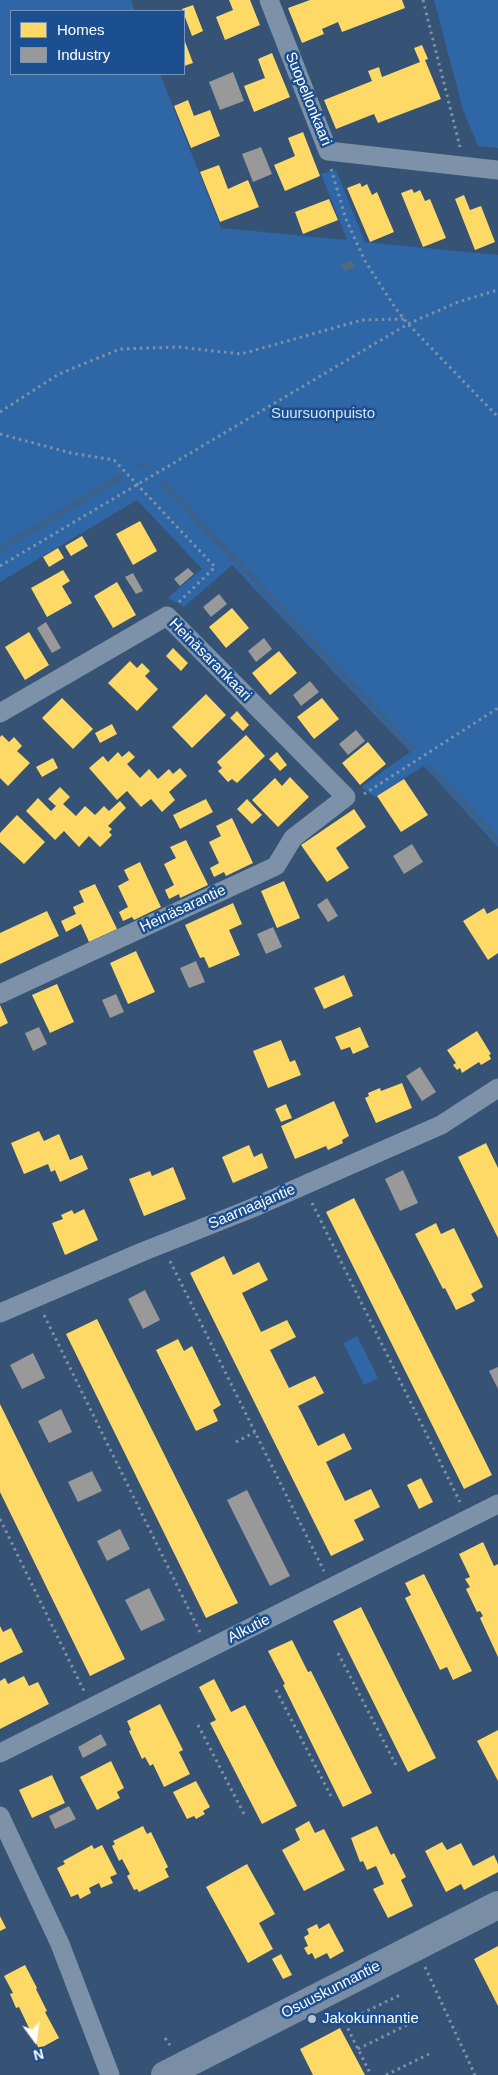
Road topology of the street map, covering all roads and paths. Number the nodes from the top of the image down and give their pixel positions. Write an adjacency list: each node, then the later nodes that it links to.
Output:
1 (269, 0): 3 (street, Suopellonkaari)
2 (423, 0): 3 (path)
3 (465, 166): 5 (street, Suopellonkaari)
4 (340, 167): 7 (path)
5 (498, 170)
6 (498, 290): 8 (path)
7 (404, 319): 8 (path); 9 (path)
8 (408, 324): 10 (path); 12 (path)
9 (0, 412)
10 (498, 417)
11 (0, 434): 12 (path)
12 (138, 484): 13 (path); 14 (path)
13 (0, 566)
14 (167, 616): 16 (street, Heinäsarankaari); 17 (street, Heinäsarankaari)
15 (498, 708): 17 (path)
16 (0, 713)
17 (355, 796): 18 (street, Heinäsarantie)
18 (0, 994)
19 (498, 1088): 23 (street, Saarnaajantie)
20 (309, 1195): 27 (path)
21 (167, 1256): 24 (path)
22 (41, 1310): 30 (path)
23 (0, 1313)
24 (255, 1432): 25 (path); 29 (path)
25 (236, 1442)
26 (498, 1504): 35 (street, Alkutie)
27 (463, 1510)
28 (0, 1519): 33 (path)
29 (327, 1578)
30 (204, 1640)
31 (338, 1653): 36 (path)
32 (276, 1690): 37 (path)
33 (88, 1698)
34 (198, 1725): 38 (path)
35 (0, 1753)
36 (397, 1767)
37 (332, 1798)
38 (244, 1814)
39 (0, 1816): 48 (street)
40 (498, 1905): 49 (street, Osuuskunnantie)
41 (422, 1962): 52 (path)
42 (400, 1995): 44 (path)
43 (336, 2006): 44 (path)
44 (344, 2022): 46 (path)
45 (413, 2022): 46 (path)
46 (358, 2049): 50 (path)
47 (429, 2054): 51 (path)
48 (110, 2075)
49 (165, 2075)
50 (371, 2075)
51 (386, 2075)
52 (475, 2075)

